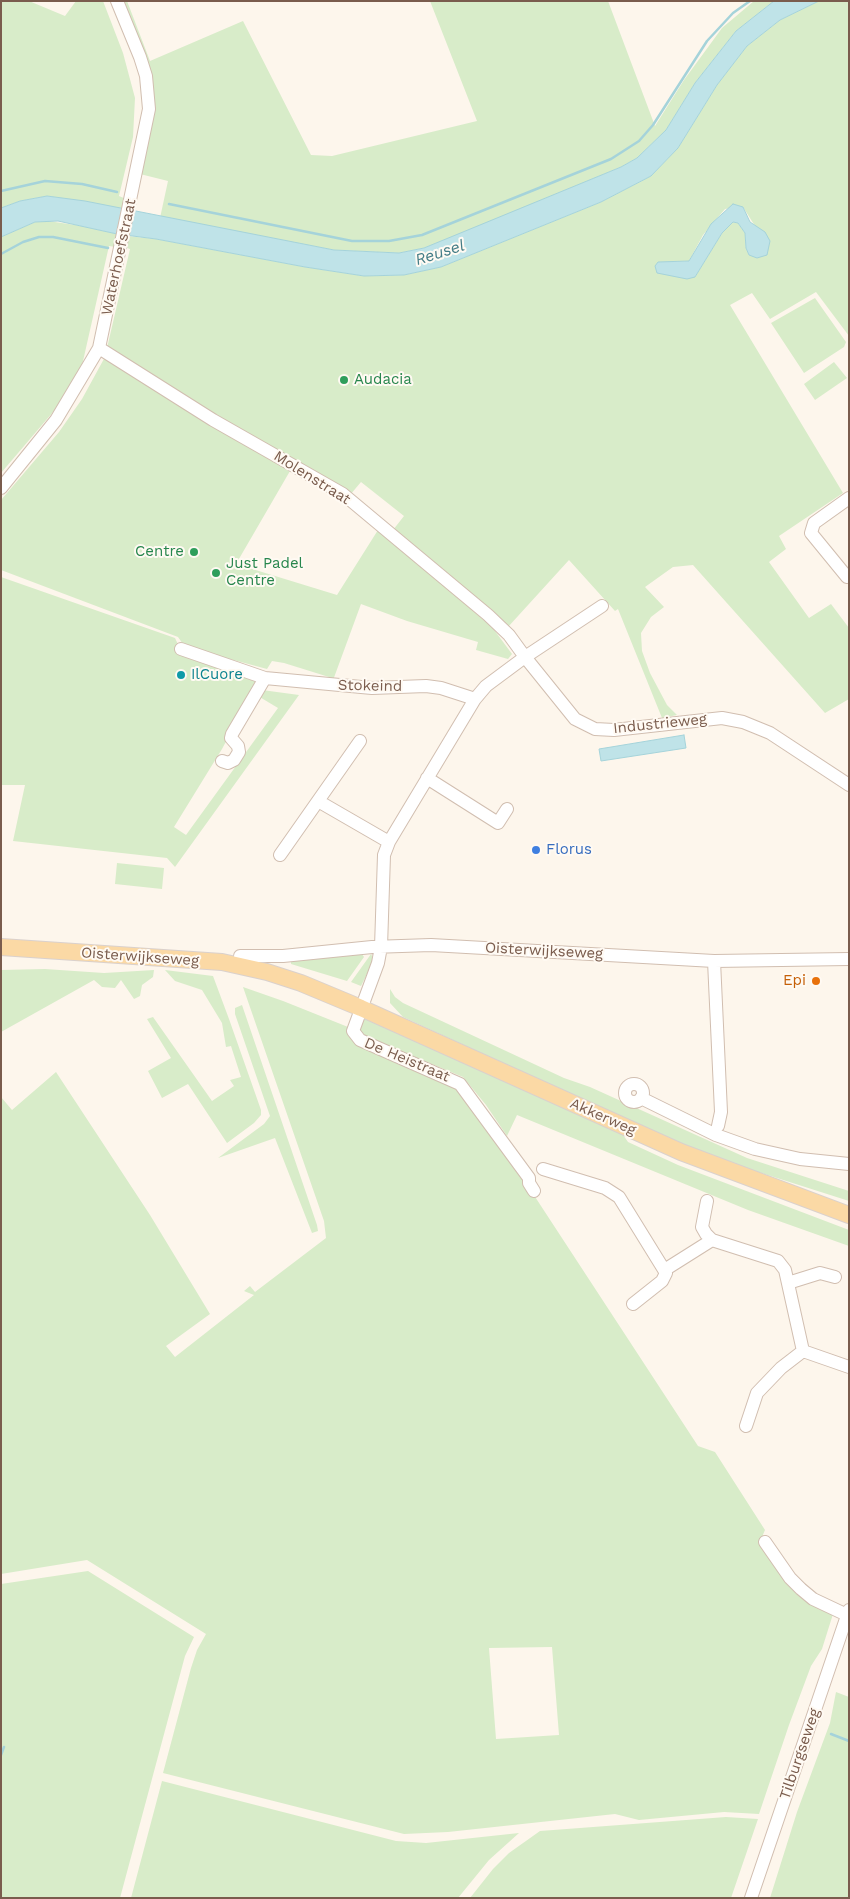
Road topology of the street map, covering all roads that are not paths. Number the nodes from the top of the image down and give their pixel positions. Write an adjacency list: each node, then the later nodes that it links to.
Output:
1 (116, 1): 2 (street, Waterhoefstraat)
2 (99, 348): 3 (street, Waterhoefstraat); 8 (street, Molenstraat)
3 (1, 488)
4 (849, 498): 5 (street)
5 (847, 577)
6 (602, 606): 8 (street)
7 (181, 649): 9 (street, Stokeind)
8 (525, 657): 10 (street); 14 (street, Industrieweg)
9 (265, 678): 10 (street, Stokeind); 12 (street)
10 (475, 699): 13 (street)
11 (360, 741): 15 (street)
12 (222, 761)
13 (426, 778): 16 (street); 17 (street)
14 (849, 784)
15 (318, 801): 17 (street); 18 (street)
16 (507, 809)
17 (389, 842): 20 (street)
18 (280, 855)
19 (1, 947): 24 (main road, Oisterwijkseweg)
20 (381, 947): 21 (street, Oisterwijkseweg); 23 (street, Oisterwijkseweg); 24 (street)
21 (240, 956)
22 (849, 959): 23 (street, Oisterwijkseweg)
23 (714, 961): 26 (street)
24 (358, 1016): 29 (street, De Heistraat); 31 (main road, Akkerweg)
25 (642, 1098): 27 (street)
26 (718, 1126)
27 (849, 1164)
28 (543, 1169): 33 (street)
29 (534, 1192)
30 (707, 1201): 32 (street)
31 (849, 1215)
32 (712, 1240): 33 (street); 35 (street)
33 (666, 1270): 36 (street)
34 (835, 1277): 35 (street)
35 (788, 1283): 37 (street)
36 (633, 1304)
37 (803, 1351): 38 (street); 39 (street)
38 (849, 1367)
39 (746, 1426)
40 (765, 1542): 41 (street)
41 (848, 1613): 42 (street, Tilburgseweg)
42 (751, 1898)

